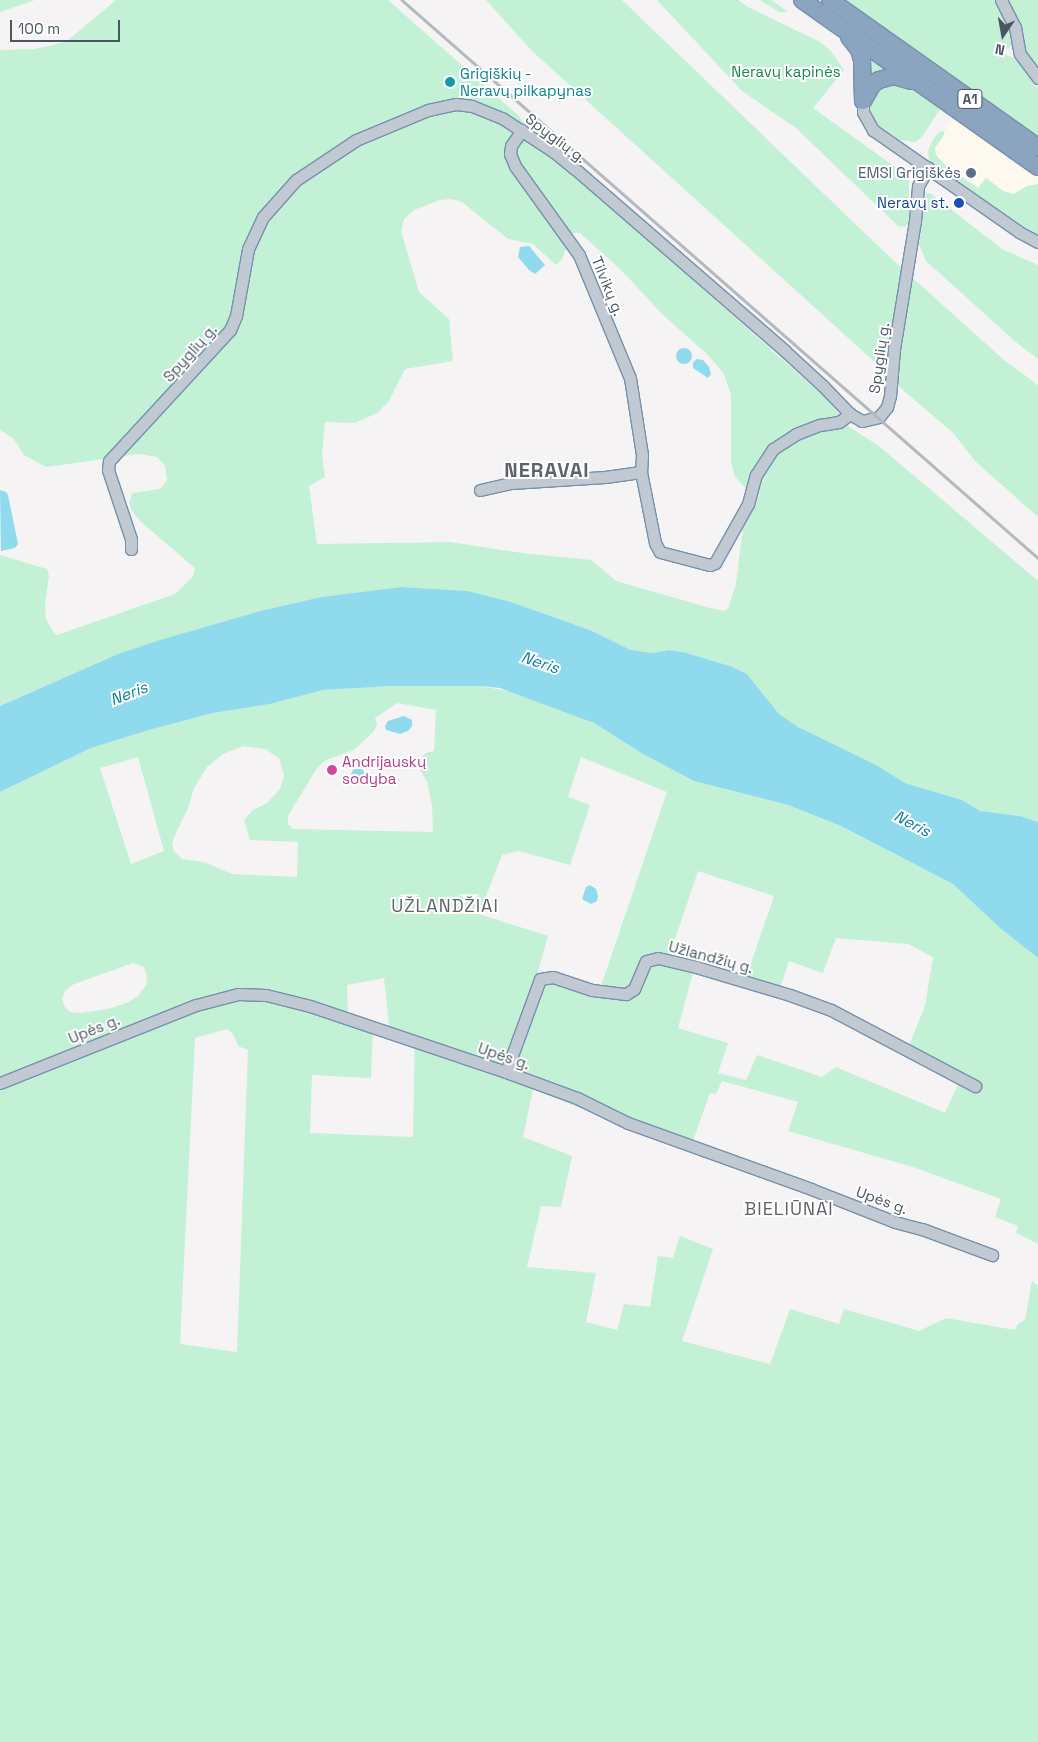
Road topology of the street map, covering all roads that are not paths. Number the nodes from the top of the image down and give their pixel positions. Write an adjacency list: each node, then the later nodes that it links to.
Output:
1 (802, 0): 4 (highway, A1)
2 (830, 0): 9 (highway, A1)
3 (1001, 0): 5 (street)
4 (842, 28): 6 (highway, A1); 7 (highway)
5 (1038, 78)
6 (929, 89): 7 (highway); 11 (highway, A1)
7 (863, 101): 10 (street)
8 (522, 130): 13 (street, Spyglių g.); 14 (street, Tilvikų g.); 16 (street, Spyglių g.)
9 (1038, 147)
10 (928, 168): 12 (street); 13 (street, Spyglių g.)
11 (1037, 174)
12 (1038, 242)
13 (850, 414): 14 (street, Tilvikų g.)
14 (641, 472): 15 (street)
15 (480, 490)
16 (132, 549)
17 (506, 1072): 18 (street, Upės g.); 19 (street, Užlandžių g.); 20 (street, Upės g.)
18 (0, 1083)
19 (975, 1086)
20 (992, 1255)

